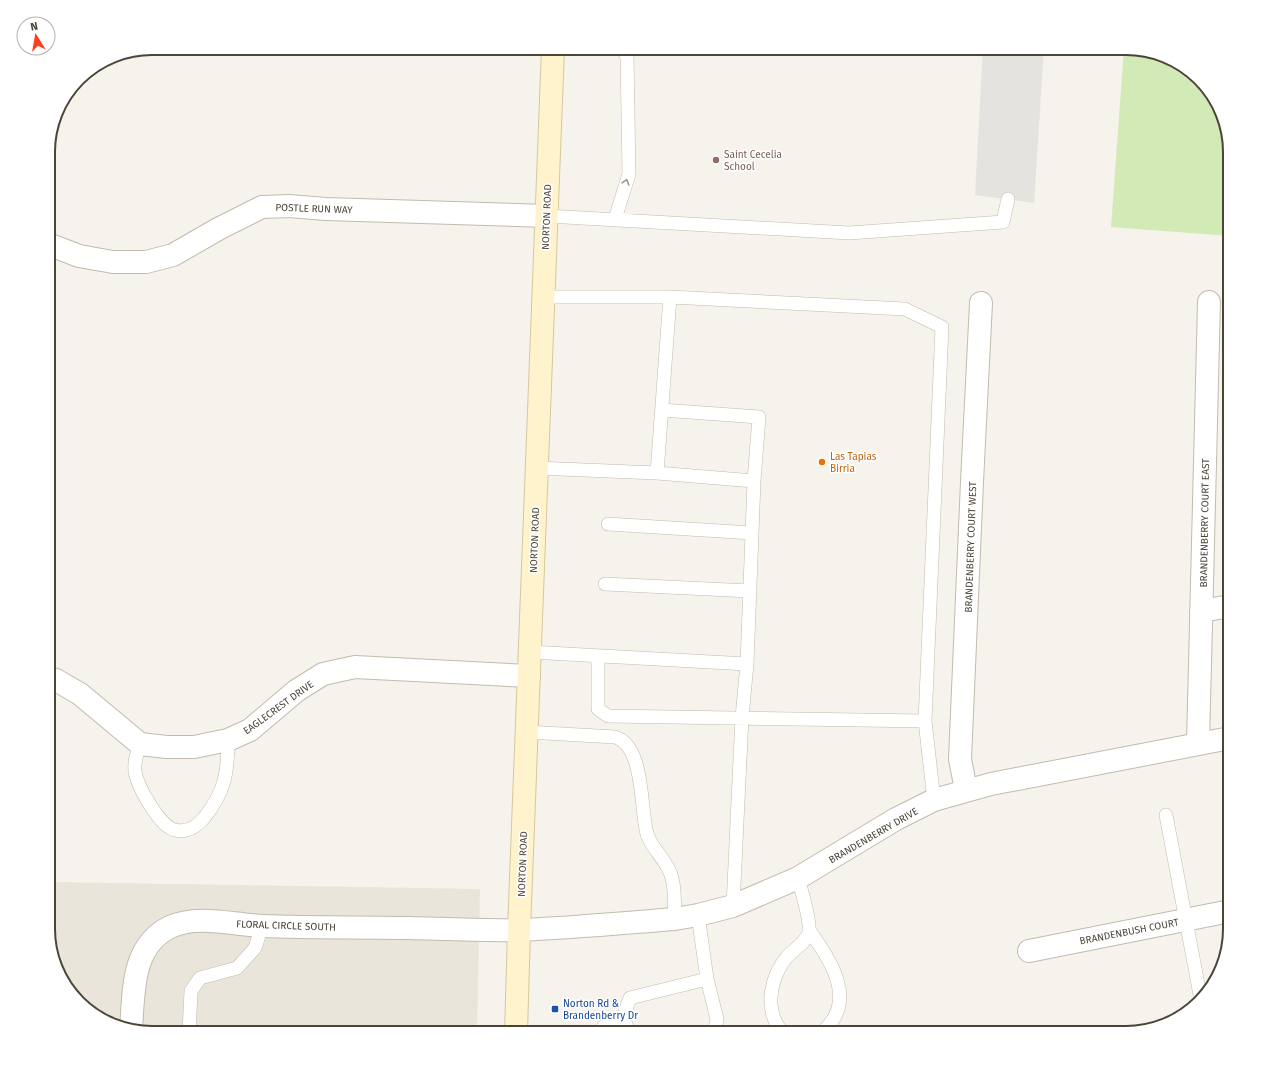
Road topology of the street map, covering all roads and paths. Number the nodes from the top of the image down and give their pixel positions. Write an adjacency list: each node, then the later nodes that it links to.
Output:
1 (553, 55): 4 (main road, NORTON ROAD)
2 (627, 55): 5 (lane, one-way to 2)
3 (1008, 199): 5 (lane)
4 (547, 216): 5 (lane); 6 (street, POSTLE RUN WAY); 7 (main road, NORTON ROAD)
5 (615, 219)
6 (55, 247)
7 (543, 297): 8 (lane); 12 (main road, NORTON ROAD)
8 (670, 297): 11 (lane); 27 (lane)
9 (1209, 302): 20 (street, BRANDENBERRY COURT EAST)
10 (981, 303): 33 (street, BRANDENBERRY COURT WEST)
11 (662, 410): 13 (lane); 14 (lane)
12 (536, 468): 13 (lane); 21 (main road, NORTON ROAD)
13 (657, 473): 14 (lane)
14 (754, 481): 16 (lane)
15 (608, 524): 16 (lane)
16 (752, 534): 18 (lane)
17 (605, 584): 18 (lane)
18 (750, 591): 23 (lane)
19 (1223, 607): 20 (street)
20 (1201, 612): 32 (street, BRANDENBERRY COURT EAST)
21 (530, 652): 22 (lane); 24 (main road, NORTON ROAD)
22 (598, 656): 23 (lane); 26 (lane)
23 (747, 664): 26 (lane)
24 (529, 676): 28 (main road, NORTON ROAD); 30 (street, EAGLECREST DRIVE)
25 (55, 680): 31 (street)
26 (742, 717): 27 (lane); 37 (lane)
27 (925, 721): 34 (lane)
28 (527, 732): 40 (lane); 43 (main road, NORTON ROAD)
29 (1223, 739): 32 (street, BRANDENBERRY DRIVE)
30 (228, 740): 31 (street, EAGLECREST DRIVE); 31 (lane)
31 (140, 744)
32 (1198, 744): 33 (street, BRANDENBERRY DRIVE)
33 (966, 790): 34 (street, BRANDENBERRY DRIVE)
34 (934, 800): 36 (street, BRANDENBERRY DRIVE)
35 (1166, 815): 41 (lane)
36 (798, 878): 37 (street, BRANDENBERRY DRIVE); 44 (lane)
37 (733, 906): 39 (street, BRANDENBERRY DRIVE)
38 (1223, 912): 41 (street, BRANDENBUSH COURT)
39 (698, 915): 40 (street, BRANDENBERRY DRIVE); 46 (lane)
40 (675, 919): 43 (street, BRANDENBERRY DRIVE)
41 (1185, 920): 45 (street, BRANDENBUSH COURT); 47 (lane)
42 (262, 926): 43 (street, FLORAL CIRCLE SOUTH); 49 (street, FLORAL CIRCLE SOUTH); 50 (lane)
43 (519, 930): 51 (main road, NORTON ROAD)
44 (809, 930): 56 (lane); 57 (lane)
45 (1029, 951)
46 (707, 979): 48 (lane); 55 (lane)
47 (1199, 992)
48 (623, 1018): 52 (lane); 53 (lane); 54 (lane)
49 (131, 1024)
50 (189, 1026)
51 (516, 1026)
52 (605, 1026)
53 (620, 1026)
54 (627, 1026)
55 (716, 1026)
56 (778, 1026)
57 (829, 1026)

